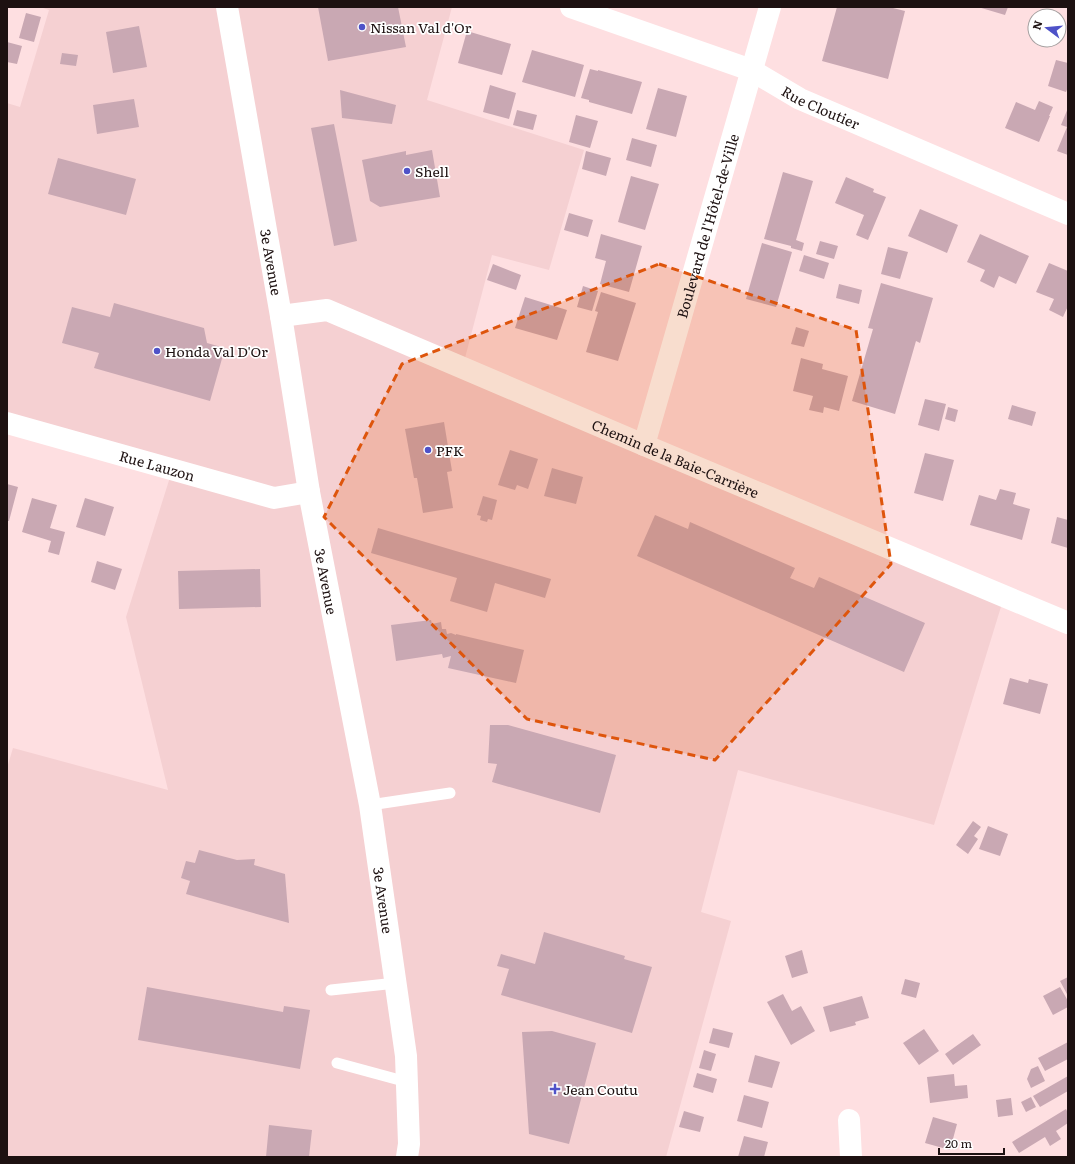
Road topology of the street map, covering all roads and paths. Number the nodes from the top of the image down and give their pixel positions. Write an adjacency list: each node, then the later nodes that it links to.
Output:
1 (227, 7): 6 (street, 3e Avenue)
2 (571, 7): 4 (street, Rue Cloutier)
3 (770, 7): 4 (street, Boulevard de l'Hôtel-de-Ville)
4 (751, 70): 5 (street, Rue Cloutier); 8 (street, Boulevard de l'Hôtel-de-Ville)
5 (1068, 214)
6 (281, 316): 8 (street, Chemin de la Baie-Carrière); 9 (street, 3e Avenue)
7 (7, 422): 9 (street, Rue Lauzon)
8 (644, 445): 10 (street, Chemin de la Baie-Carrière)
9 (309, 492): 12 (street, 3e Avenue)
10 (1068, 623)
11 (450, 793): 12 (lane)
12 (370, 804): 13 (street, 3e Avenue)
13 (396, 983): 14 (lane); 16 (street, 3e Avenue)
14 (331, 990)
15 (337, 1063): 16 (lane)
16 (407, 1082): 18 (street, 3e Avenue)
17 (849, 1120): 19 (street)
18 (407, 1157)
19 (851, 1157)

